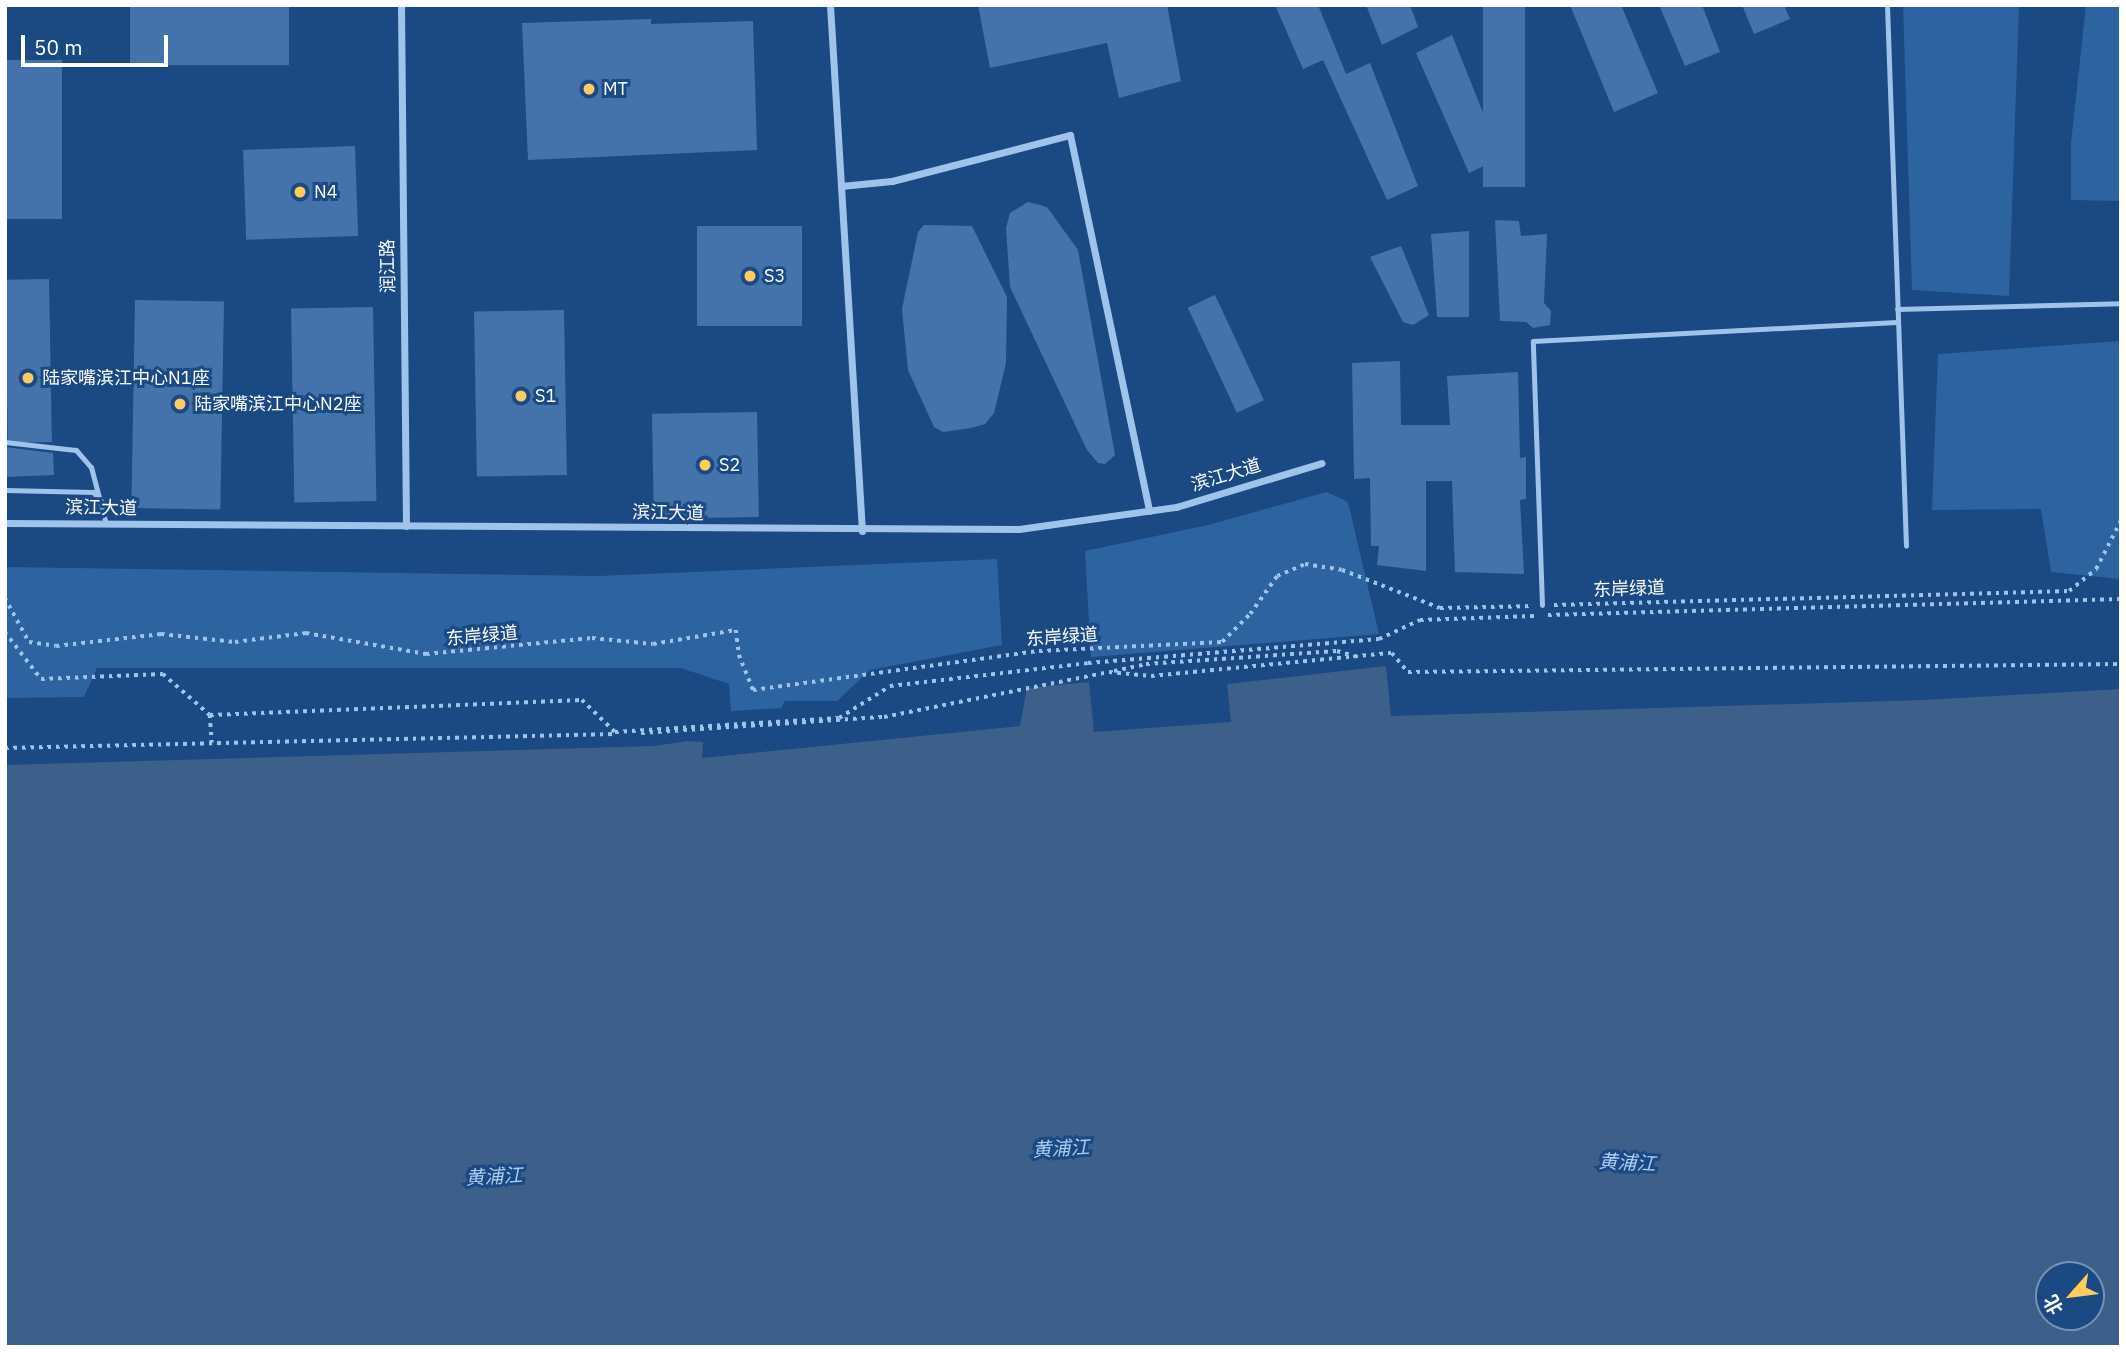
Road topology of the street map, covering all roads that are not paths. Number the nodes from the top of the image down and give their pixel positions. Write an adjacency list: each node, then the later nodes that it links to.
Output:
1 (401, 5): 15 (street, 润江路)
2 (830, 5): 4 (street)
3 (1887, 5): 6 (lane)
4 (841, 186): 12 (street); 16 (street)
5 (2121, 303): 6 (lane)
6 (1897, 309): 7 (lane)
7 (1897, 322): 17 (lane); 18 (lane)
8 (5, 442): 11 (lane)
9 (1322, 463): 12 (street, 滨江大道)
10 (5, 490): 11 (lane)
11 (104, 505): 14 (lane)
12 (1149, 510): 16 (street, 滨江大道)
13 (5, 523): 14 (street, 滨江大道)
14 (106, 524): 15 (street, 滨江大道)
15 (406, 526): 16 (street, 滨江大道)
16 (862, 531)
17 (1906, 546)
18 (1542, 606)

